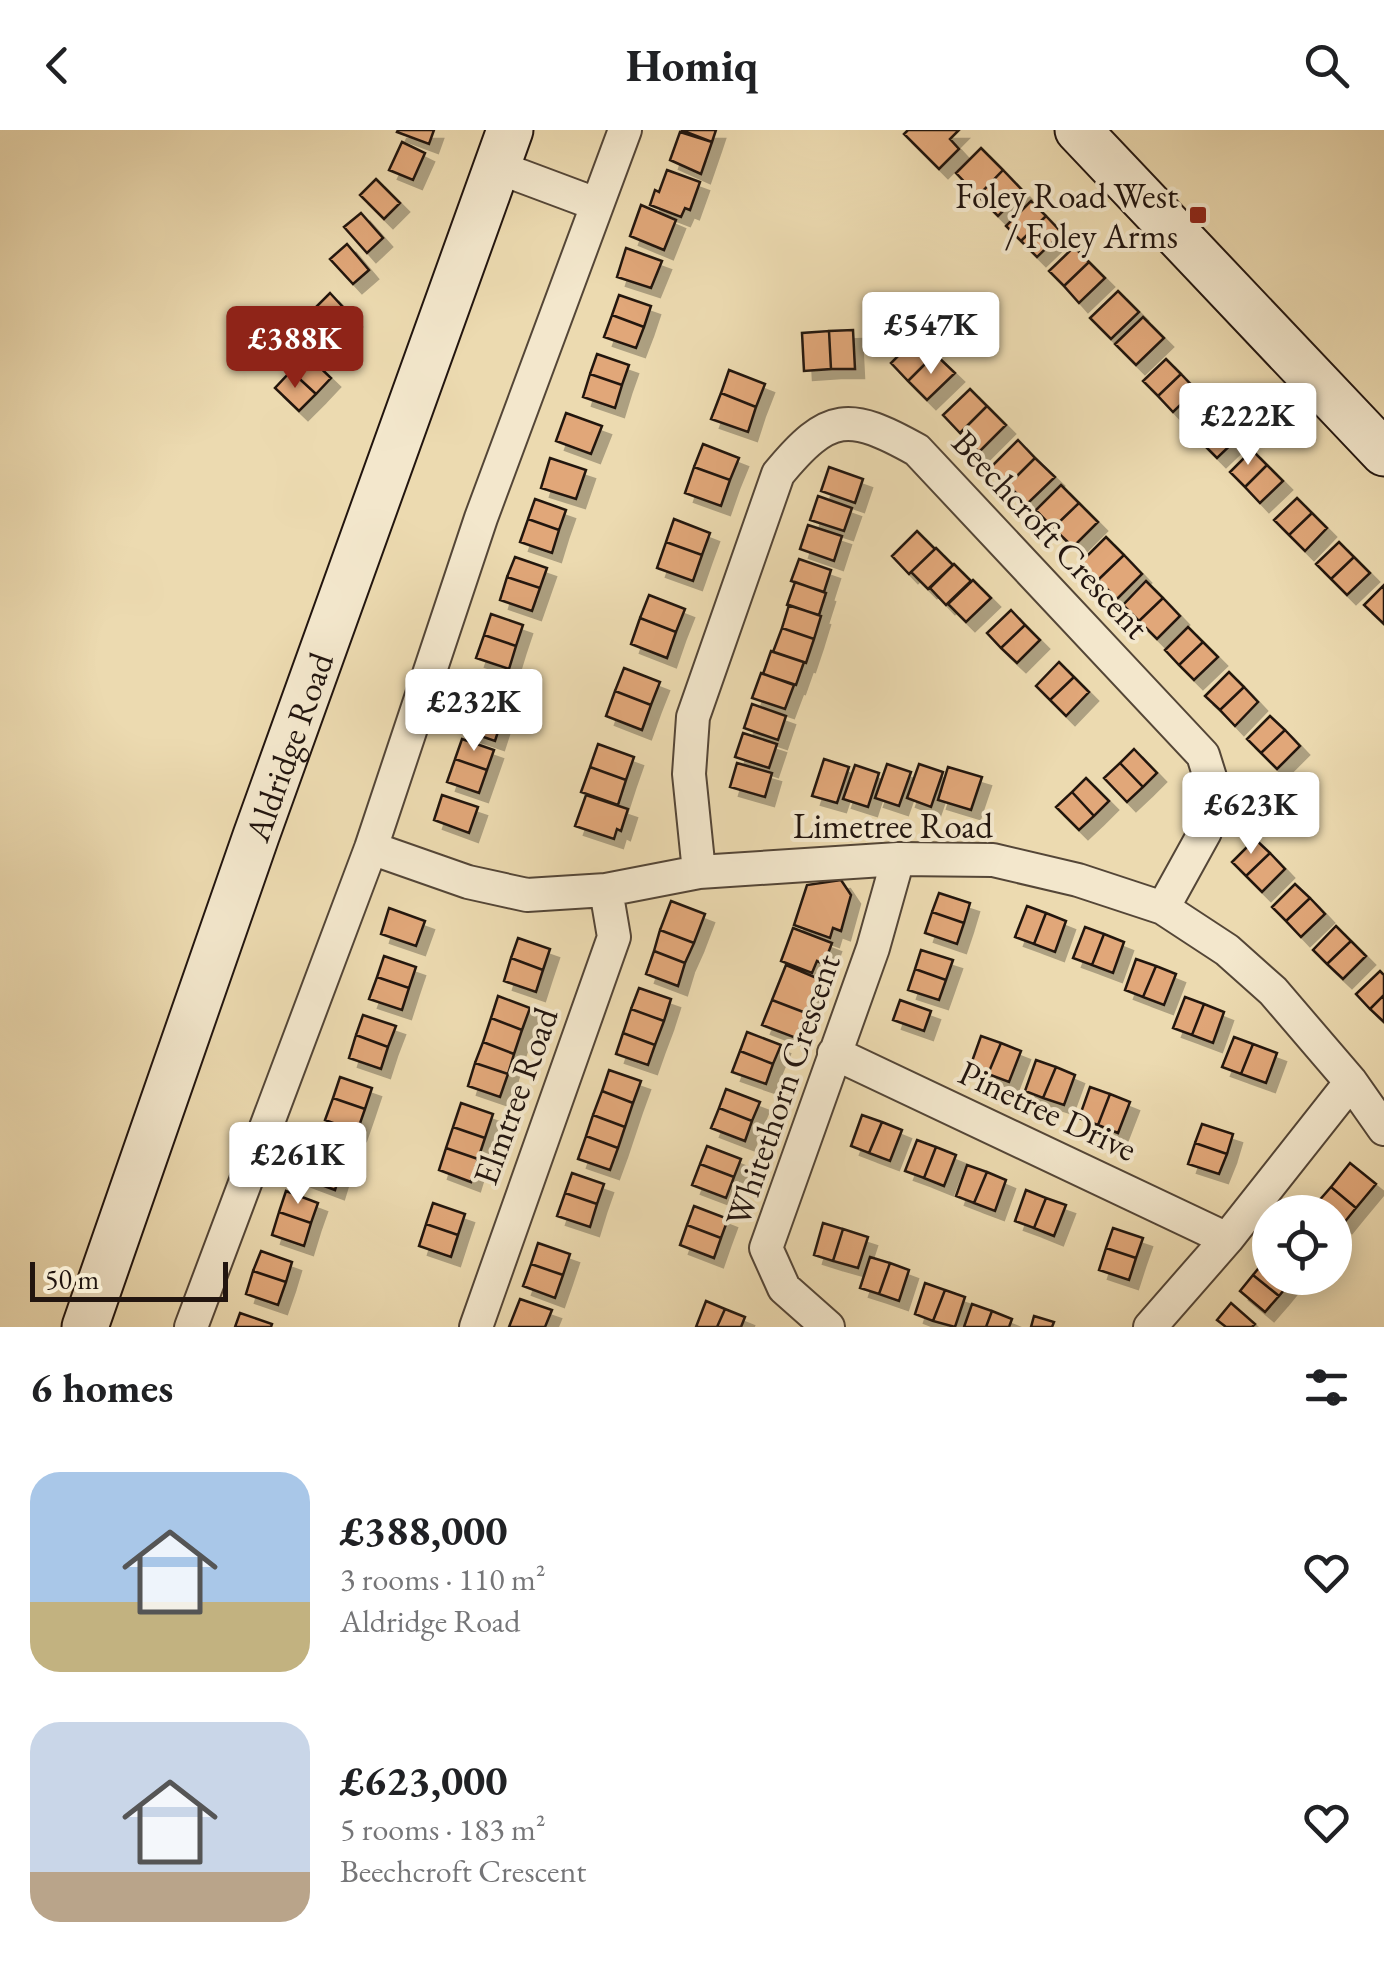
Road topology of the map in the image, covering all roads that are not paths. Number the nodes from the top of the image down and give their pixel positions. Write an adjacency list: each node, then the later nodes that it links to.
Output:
1 (625, 130): 4 (street)
2 (1078, 130): 5 (street)
3 (503, 148): 4 (street, Aldridge Road); 15 (street, Aldridge Road)
4 (596, 204): 6 (street)
5 (1384, 453)
6 (371, 848): 9 (street, Limetree Road); 16 (street)
7 (898, 859): 8 (street, Limetree Road); 10 (street, Limetree Road); 11 (street, Whitethorn Crescent)
8 (699, 872): 9 (street, Limetree Road); 10 (street, Beechcroft Crescent)
9 (606, 890): 17 (street, Elmtree Road)
10 (1163, 908): 12 (street, Limetree Road)
11 (834, 1054): 14 (street, Pinetree Drive); 18 (street, Whitethorn Crescent)
12 (1351, 1082): 13 (street, Limetree Road); 14 (street)
13 (1384, 1129)
14 (1227, 1239): 19 (street)
15 (85, 1327)
16 (192, 1327)
17 (476, 1327)
18 (828, 1327)
19 (1150, 1327)

